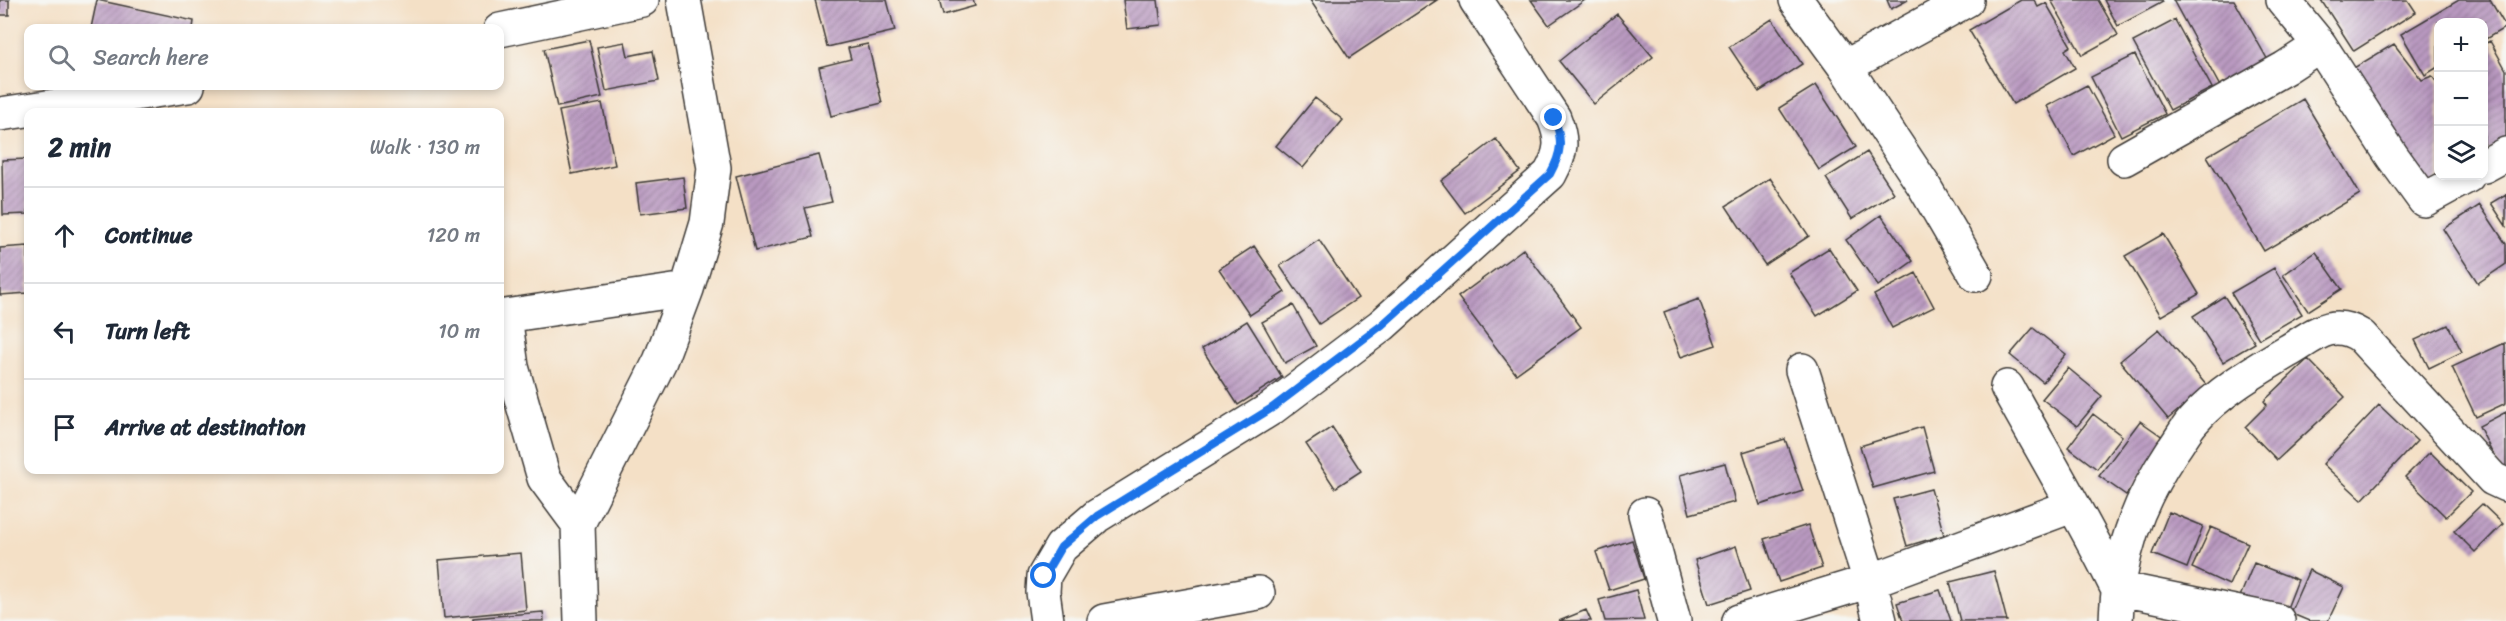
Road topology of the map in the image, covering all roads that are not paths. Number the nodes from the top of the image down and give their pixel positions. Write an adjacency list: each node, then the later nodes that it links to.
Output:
1 (642, 0): 7 (street)
2 (684, 0): 19 (street)
3 (1476, 0): 32 (street)
4 (1796, 0): 9 (street)
5 (1966, 0): 9 (street)
6 (2283, 0): 8 (street)
7 (504, 29)
8 (2320, 45): 15 (street); 17 (street)
9 (1845, 67): 18 (street)
10 (161, 90): 11 (street)
11 (40, 108)
12 (24, 110): 13 (street)
13 (0, 114)
14 (2506, 154): 16 (street)
15 (2124, 159)
16 (2488, 164)
17 (2461, 180)
18 (1976, 275)
19 (687, 289): 20 (street); 27 (street)
20 (504, 317)
21 (504, 327): 27 (street)
22 (1802, 370): 28 (street)
23 (2007, 387): 25 (street)
24 (2506, 485): 29 (street)
25 (2072, 506): 28 (street); 29 (street)
26 (1645, 514): 34 (street)
27 (579, 524): 31 (street)
28 (1870, 580): 35 (street); 36 (street)
29 (2117, 588): 37 (street); 38 (street)
30 (1258, 593): 33 (street)
31 (580, 621)
32 (1047, 621)
33 (1104, 621)
34 (1674, 621)
35 (1738, 621)
36 (1880, 621)
37 (2116, 621)
38 (2278, 621)

